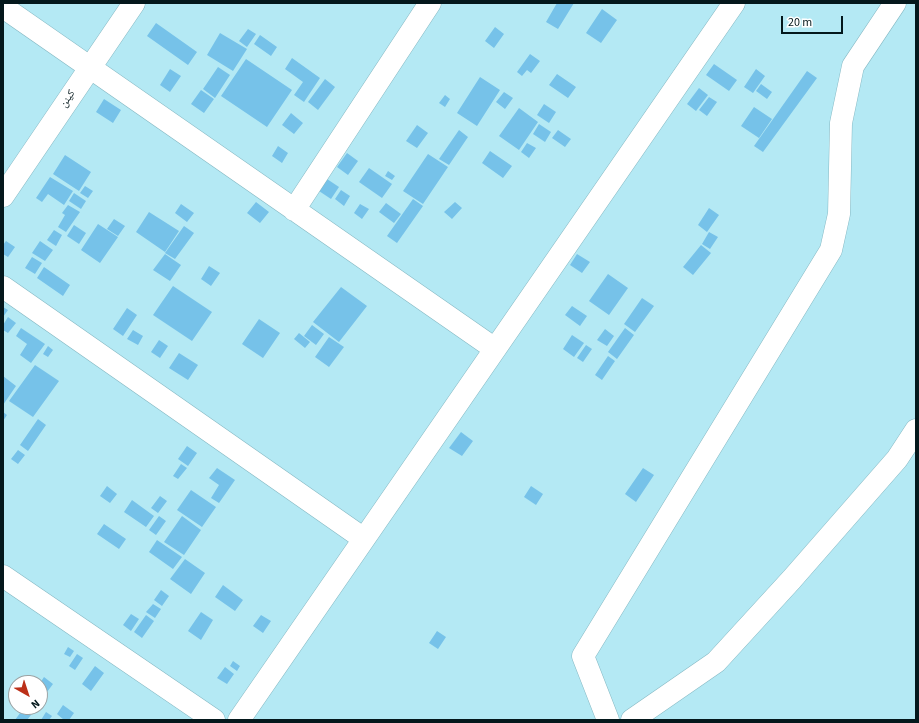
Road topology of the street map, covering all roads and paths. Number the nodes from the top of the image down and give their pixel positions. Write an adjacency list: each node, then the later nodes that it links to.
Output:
1 (134, 3): 6 (street, كينن)
2 (430, 3): 8 (street)
3 (734, 3): 10 (street)
4 (895, 3): 16 (street)
5 (3, 7): 6 (street)
6 (89, 68): 7 (street, كينن); 8 (street)
7 (3, 196)
8 (294, 210): 10 (street)
9 (3, 286): 12 (street)
10 (495, 349): 12 (street)
11 (916, 430): 17 (street)
12 (364, 539): 15 (street)
13 (3, 576): 14 (street)
14 (214, 720)
15 (239, 720)
16 (608, 720)
17 (632, 720)

